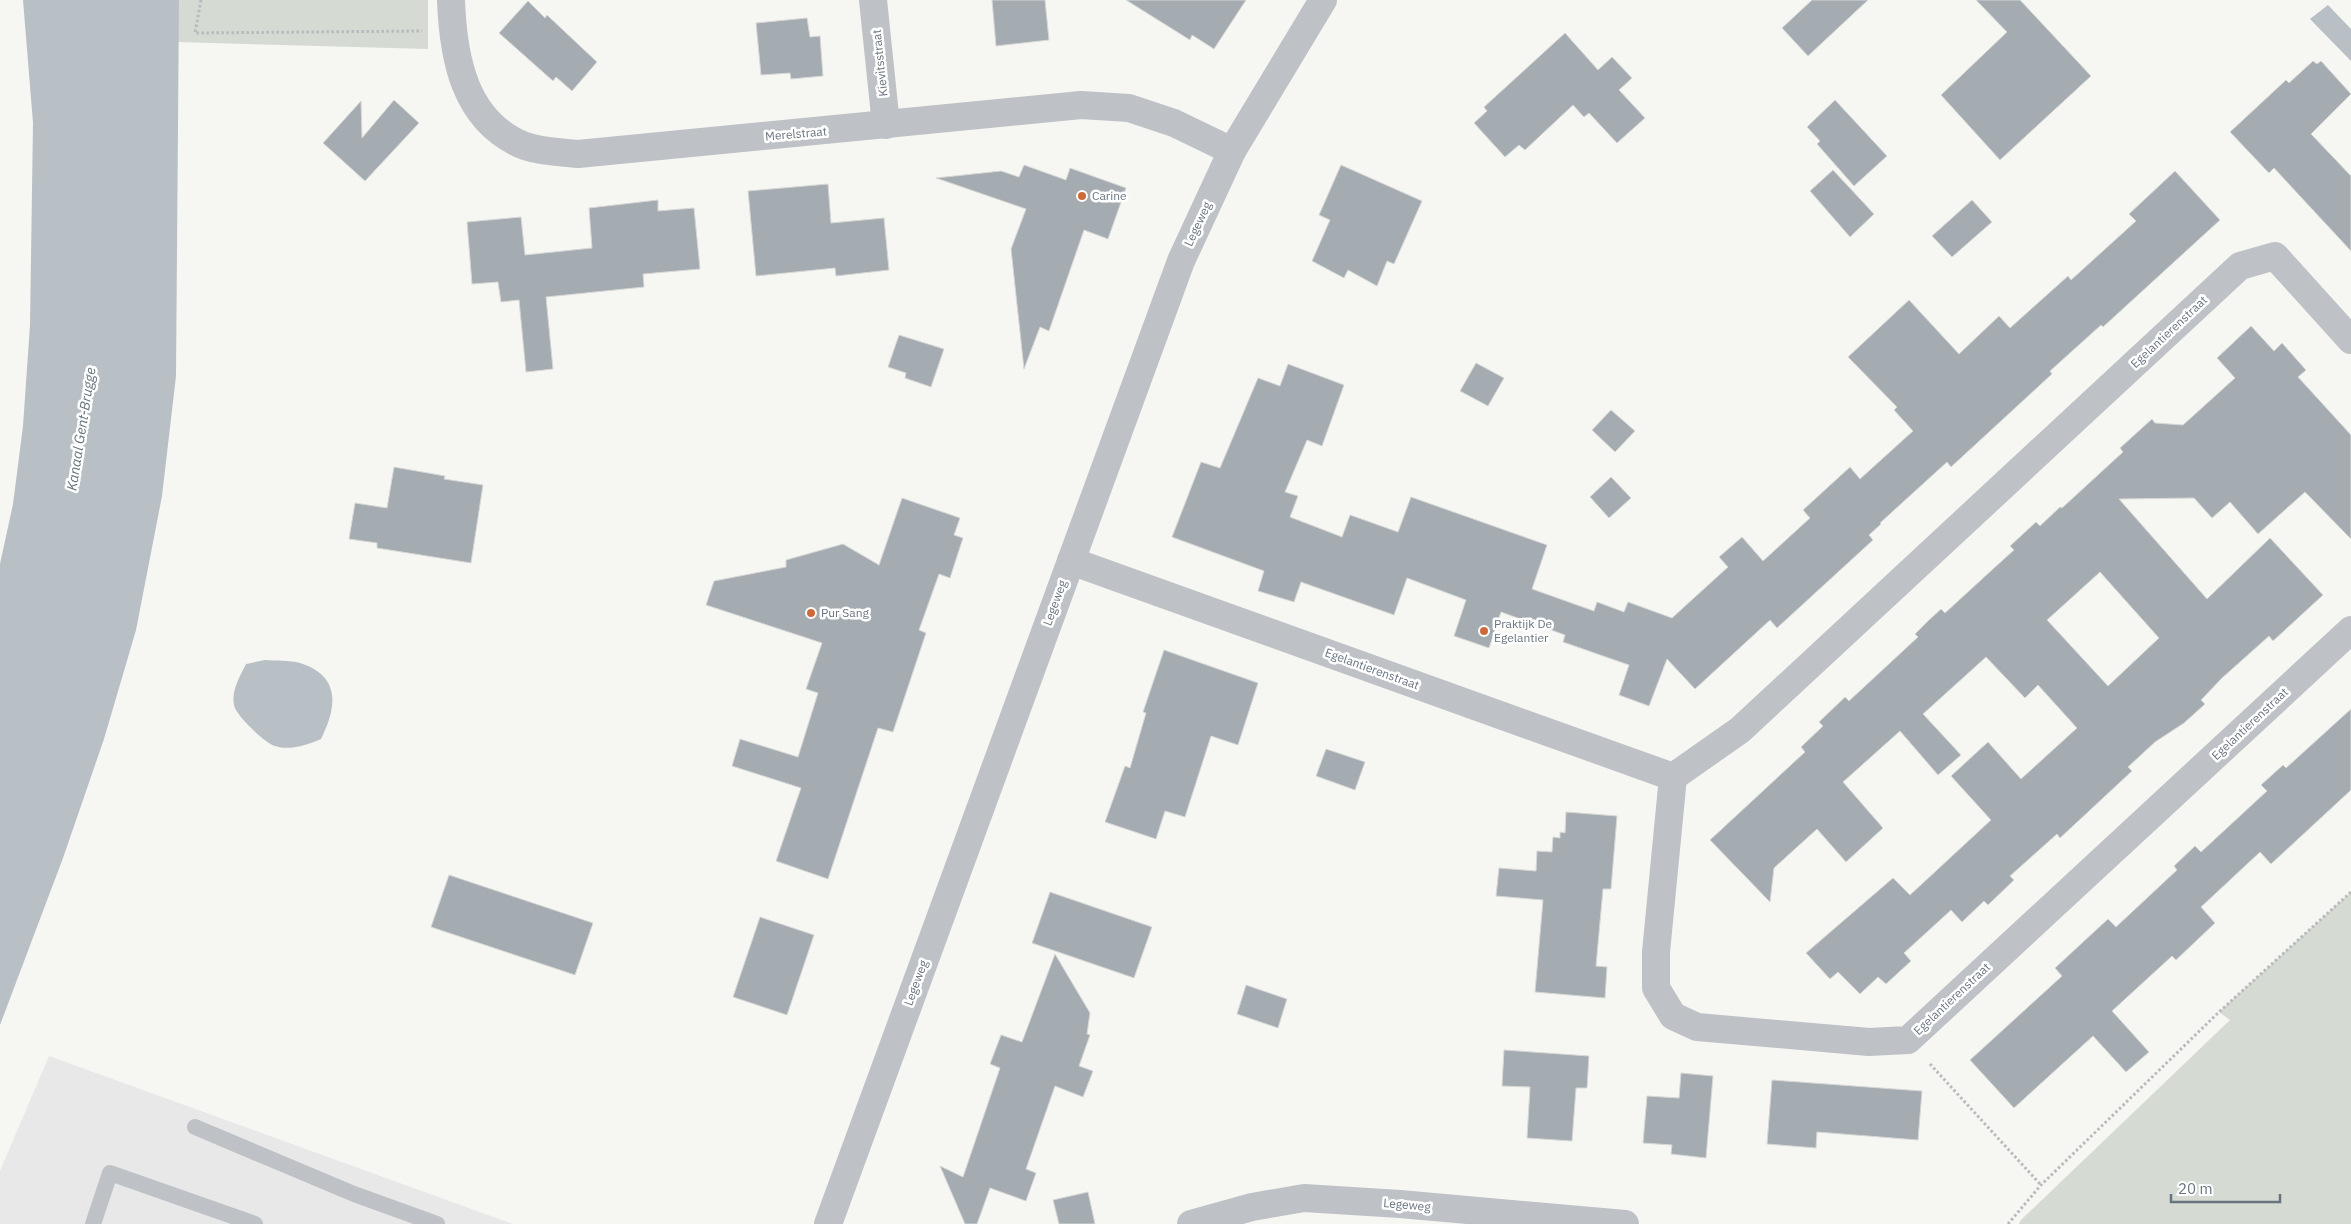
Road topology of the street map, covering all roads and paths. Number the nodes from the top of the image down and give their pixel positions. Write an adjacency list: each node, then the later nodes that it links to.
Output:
1 (201, 0): 5 (path)
2 (451, 0): 5 (street, Merelstraat)
3 (873, 0): 6 (street, Kievitsstraat)
4 (1323, 0): 7 (street, Legeweg)
5 (452, 31): 6 (street, Merelstraat)
6 (886, 125): 7 (street, Merelstraat)
7 (1232, 151): 9 (street, Legeweg)
8 (2351, 340): 11 (street, Egelantierenstraat)
9 (1071, 561): 11 (street, Egelantierenstraat); 19 (street, Legeweg)
10 (2351, 630): 13 (street, Egelantierenstraat)
11 (1673, 777): 13 (street, Egelantierenstraat)
12 (2351, 892): 15 (path)
13 (1908, 1040): 15 (path)
14 (194, 1127): 18 (lane)
15 (2040, 1185): 22 (path)
16 (93, 1224): 17 (lane)
17 (255, 1224)
18 (437, 1224)
19 (828, 1224)
20 (1191, 1224): 21 (street, Legeweg)
21 (1625, 1224)
22 (2008, 1224)

